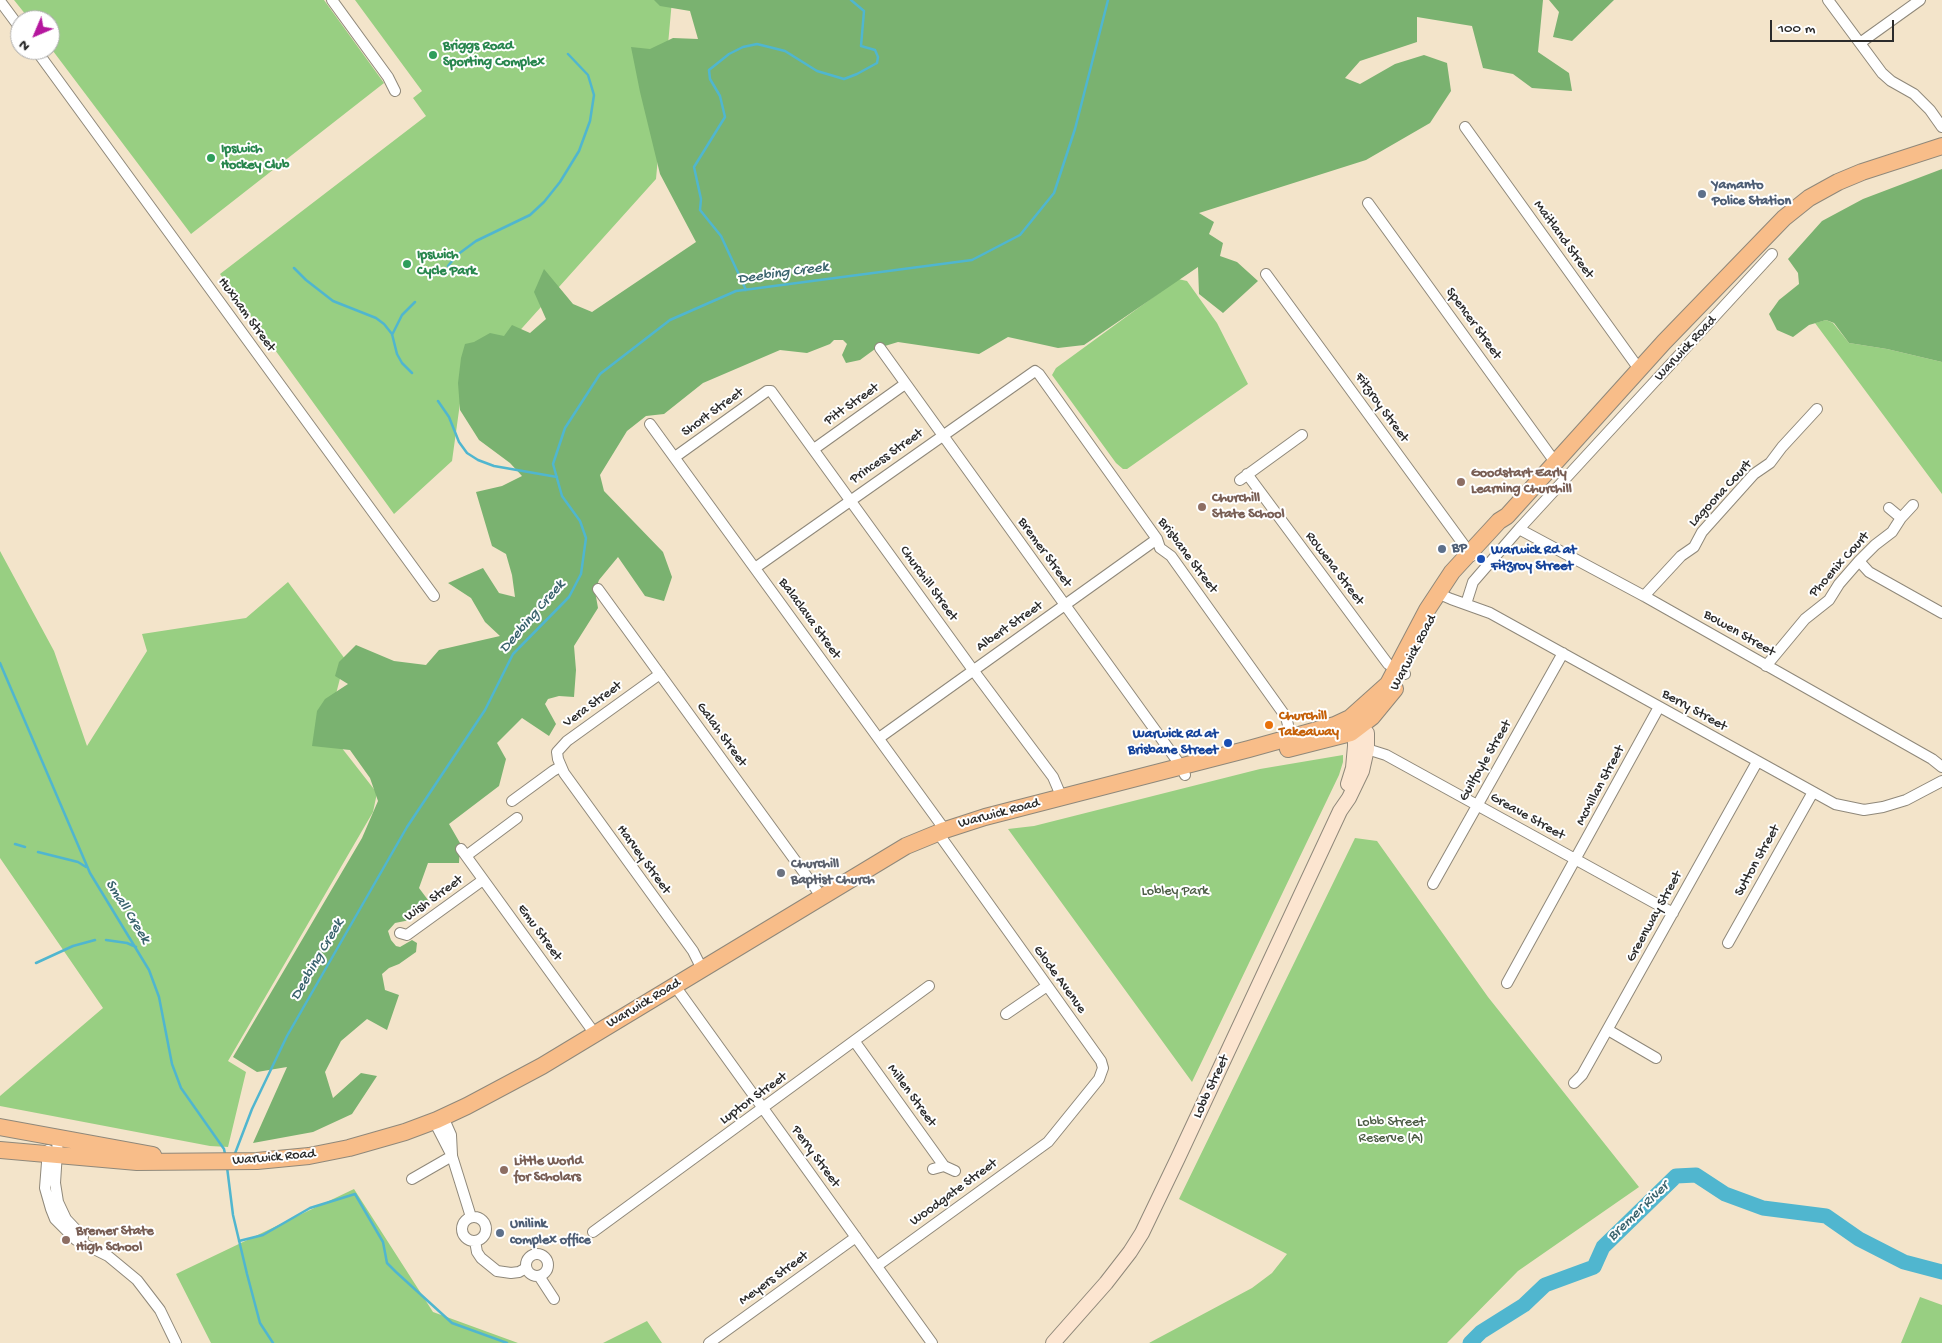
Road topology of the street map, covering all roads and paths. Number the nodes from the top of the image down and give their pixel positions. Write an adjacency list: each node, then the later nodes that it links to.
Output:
1 (332, 0): 8 (street)
2 (1828, 0): 6 (street)
3 (1920, 0): 6 (street)
4 (0, 1): 5 (street)
5 (10, 14)
6 (1860, 43): 10 (street)
7 (43, 60): 40 (street, Huxham Street)
8 (395, 91)
9 (1465, 127): 18 (street, Maitland Street)
10 (1942, 127)
11 (1942, 136): 16 (main road, Warwick Road)
12 (1942, 146): 16 (main road, Warwick Road)
13 (1368, 203): 28 (street, Spencer Street)
14 (1772, 254): 33 (street, Warwick Road)
15 (1266, 274): 35 (street, Fitzroy Street)
16 (1664, 342): 18 (main road, Warwick Road)
17 (880, 348): 20 (street, Bremer Street)
18 (1639, 369): 28 (main road, Warwick Road)
19 (1035, 371): 24 (street, Princess Street); 34 (street, Brisbane Street)
20 (905, 384): 24 (street, Bremer Street); 26 (street, Pitt Street)
21 (767, 391): 26 (street, Churchill Street); 27 (street, Short Street)
22 (1817, 409): 41 (street, Lagoona Court)
23 (650, 424): 27 (street, Balaclava Street)
24 (942, 435): 29 (street, Princess Street); 43 (street, Bremer Street)
25 (1302, 435): 48 (street, Rowena Street)
26 (814, 448): 29 (street, Churchill Street)
27 (675, 458): 37 (street, Balaclava Street)
28 (1555, 462): 35 (main road, Warwick Road)
29 (851, 500): 37 (street, Princess Street); 47 (street, Churchill Street)
30 (1913, 505): 32 (street, Phoenix Court)
31 (1889, 508): 32 (street)
32 (1901, 518): 36 (street, Phoenix Court)
33 (1519, 529): 41 (street, Bowen Street); 42 (street, Warwick Road)
34 (1157, 539): 43 (street, Albert Street); 52 (street, Brisbane Street)
35 (1472, 555): 39 (main road, Warwick Road)
36 (1859, 561): 44 (street); 46 (street, Phoenix Court)
37 (755, 568): 53 (street, Balaclava Street)
38 (598, 589): 49 (street, Galah Street)
39 (1440, 595): 42 (street, Berry Street); 48 (main road, Warwick Road)
40 (434, 596)
41 (1644, 596): 46 (street, Bowen Street)
42 (1466, 604): 45 (street, Berry Street)
43 (1065, 605): 47 (street, Albert Street); 58 (street, Bremer Street)
44 (1942, 613)
45 (1563, 653): 50 (street, Berry Street); 63 (street, Guilfoyle Street)
46 (1766, 666): 57 (street, Bowen Street)
47 (973, 670): 53 (street, Albert Street); 61 (street, Churchill Street)
48 (1401, 672): 51 (main road, Warwick Road)
49 (660, 674): 56 (street, Vera Street); 70 (street, Galah Street)
50 (1659, 707): 55 (street, Berry Street); 67 (street, McMillan Street)
51 (1354, 726): 52 (main road, Warwick Road); 54 (main road, Lobb Street); 58 (main road, Warwick Road); 64 (main road, Lobb Street)
52 (1291, 737): 58 (main road, Warwick Road)
53 (879, 738): 66 (street, Balaclava Street)
54 (1367, 749): 63 (street, Greave Street); 64 (main road, Lobb Street)
55 (1757, 762): 60 (street, Berry Street); 71 (street, Greenway Street)
56 (560, 767): 62 (street); 74 (street, Harvey Street)
57 (1942, 767)
58 (1183, 771): 61 (main road, Warwick Road)
59 (1942, 781): 60 (street, Berry Street)
60 (1812, 792): 73 (street, Sutton Street)
61 (1062, 798): 66 (main road, Warwick Road)
62 (512, 801)
63 (1477, 805): 67 (street, Greave Street); 69 (street, Guilfoyle Street)
64 (1340, 811): 109 (main road, Lobb Street)
65 (517, 818): 68 (street, Emu Street)
66 (941, 831): 70 (main road, Warwick Road); 78 (street, Glode Avenue)
67 (1576, 860): 71 (street, Greave Street); 75 (street, McMillan Street)
68 (483, 880): 72 (street, Wish Street); 81 (street, Emu Street)
69 (1433, 884)
70 (821, 896): 74 (main road, Warwick Road)
71 (1672, 913): 80 (street, Greenway Street)
72 (400, 933)
73 (1728, 944)
74 (702, 969): 76 (main road, Warwick Road)
75 (1507, 983)
76 (675, 986): 81 (main road, Warwick Road); 85 (street, Perry Street)
77 (929, 986): 82 (street, Lupton Street)
78 (1047, 986): 79 (street); 89 (street, Glode Avenue)
79 (1006, 1014)
80 (1608, 1030): 83 (street); 84 (street, Greenway Street)
81 (595, 1034): 86 (main road, Warwick Road)
82 (855, 1042): 85 (street, Lupton Street); 94 (street, Millen Street)
83 (1656, 1058)
84 (1574, 1082)
85 (763, 1109): 99 (street, Lupton Street); 100 (street, Perry Street)
86 (439, 1119): 92 (street); 93 (main road, Warwick Road)
87 (0, 1127): 88 (main road, Warwick Road)
88 (54, 1136): 91 (street); 93 (main road, Warwick Road)
89 (1048, 1142): 102 (street, Woodgate Street)
90 (0, 1150): 91 (main road, Warwick Road)
91 (52, 1155): 93 (main road, Warwick Road); 106 (street)
92 (452, 1156): 97 (street); 98 (street)
93 (186, 1162)
94 (944, 1166): 95 (street); 96 (street, Millen Street)
95 (933, 1169)
96 (955, 1171)
97 (412, 1179)
98 (471, 1217): 101 (street); 101 (street)
99 (593, 1232)
100 (856, 1237): 102 (street, Perry Street); 107 (street, Meyers Street)
101 (475, 1241): 103 (street)
102 (877, 1266): 108 (street, Perry Street)
103 (526, 1268): 104 (street); 104 (street)
104 (539, 1276): 105 (street)
105 (554, 1299)
106 (176, 1343)
107 (709, 1343)
108 (932, 1343)
109 (1053, 1343)

